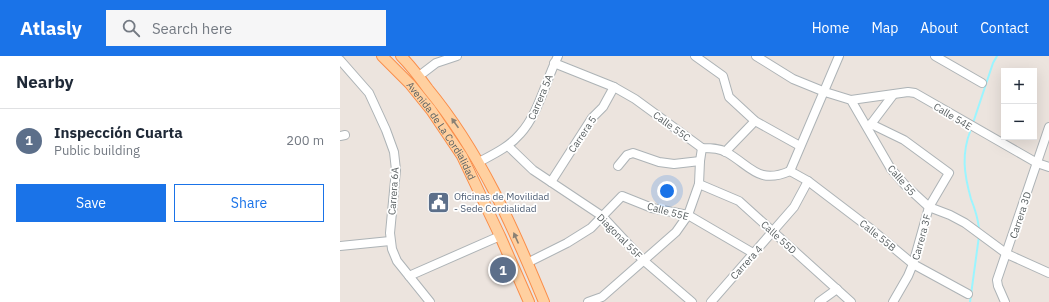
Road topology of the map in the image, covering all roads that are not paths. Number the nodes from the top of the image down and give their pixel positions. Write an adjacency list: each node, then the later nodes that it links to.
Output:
1 (382, 56): 36 (main road, Avenida de La Cordialidad)
2 (457, 56): 10 (street)
3 (694, 56): 16 (street)
4 (756, 56): 13 (street)
5 (839, 56): 13 (street)
6 (935, 56): 11 (street)
7 (406, 58): 10 (main road, Avenida de La Cordialidad)
8 (340, 60): 37 (street, Carrera 6A)
9 (556, 60): 12 (street, Calle 55C); 19 (street, Carrera 5A)
10 (419, 76): 24 (main road, Avenida de La Cordialidad, one-way to 10)
11 (982, 83)
12 (614, 87): 21 (street, Calle 55C); 30 (street, Carrera 5)
13 (825, 92): 15 (street); 20 (street)
14 (893, 95): 15 (street, Calle 54E); 17 (street); 25 (street, Calle 54E)
15 (851, 100): 17 (street, Calle 55)
16 (755, 121): 20 (street); 22 (street)
17 (870, 127): 32 (street, Calle 55); 32 (street, Carrera 3F)
18 (1049, 127): 25 (street, Carrera 3D)
19 (508, 146): 24 (street, Carrera 5A); 30 (street, Diagonal 55F)
20 (800, 146): 28 (street)
21 (702, 148): 22 (street, Calle 55C); 23 (street)
22 (725, 152): 28 (street, Calle 55C)
23 (700, 161): 26 (street); 31 (street)
24 (479, 162): 42 (main road, Avenida de La Cordialidad, one-way to 24)
25 (1037, 163): 27 (street, Calle 54E); 40 (street, Carrera 3D)
26 (618, 166)
27 (1049, 167)
28 (790, 171): 29 (street, Calle 55B)
29 (808, 181): 35 (street, Carrera 4); 43 (street, Calle 55B)
30 (551, 182): 34 (street, Diagonal 55F)
31 (699, 184): 33 (street); 35 (street, Calle 55D)
32 (929, 207): 40 (street, Calle 55); 43 (street, Carrera 3F)
33 (688, 215): 34 (street, Calle 55E); 39 (street, Calle 55E); 41 (street)
34 (602, 216): 41 (street, Diagonal 55F); 42 (street)
35 (773, 232): 39 (street, Carrera 4); 46 (street, Calle 55D)
36 (500, 236): 45 (street); 49 (main road, Avenida de La Cordialidad)
37 (390, 241): 38 (street); 45 (street, Carrera 6A)
38 (340, 246)
39 (753, 253): 53 (street, Carrera 4)
40 (1007, 254): 44 (street, Calle 55); 57 (street, Carrera 3D)
41 (643, 260): 51 (street); 52 (street, Diagonal 55F)
42 (527, 263): 50 (main road, Avenida de La Cordialidad)
43 (913, 264): 47 (street, Calle 55B); 56 (street, Carrera 3F)
44 (1049, 273)
45 (409, 276): 48 (street, Carrera 6A)
46 (837, 289): 54 (street); 55 (street, Calle 55D)
47 (968, 294)
48 (430, 302)
49 (529, 302)
50 (544, 302)
51 (588, 302)
52 (692, 302)
53 (711, 302)
54 (819, 302)
55 (851, 302)
56 (893, 302)
57 (1005, 302)

